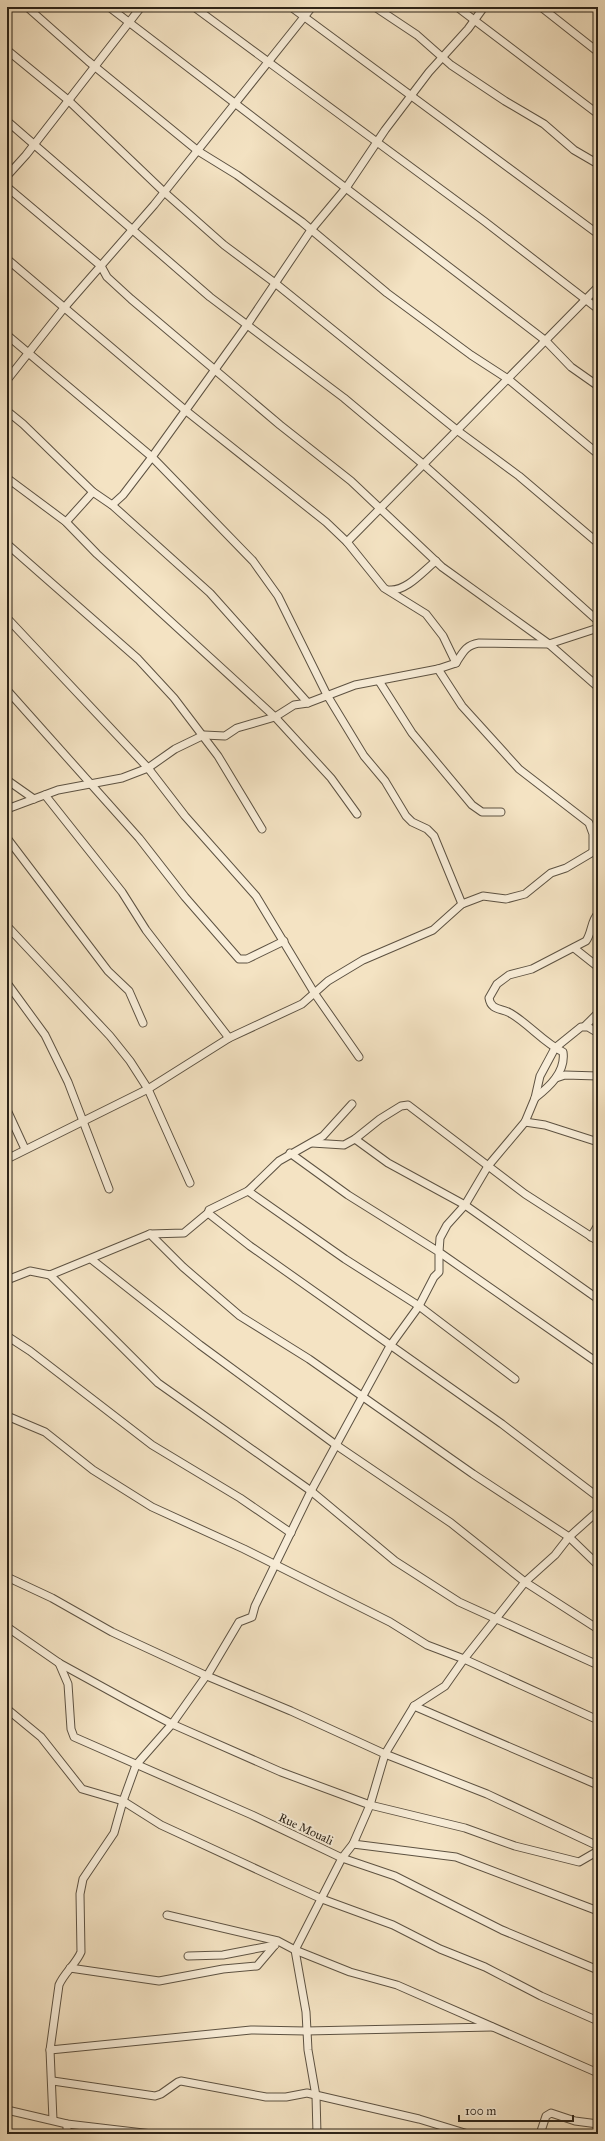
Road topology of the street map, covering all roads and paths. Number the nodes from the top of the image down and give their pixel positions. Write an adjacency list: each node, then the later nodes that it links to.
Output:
1 (27, 7): 18 (street)
2 (109, 7): 13 (street)
3 (141, 7): 13 (street)
4 (194, 7): 17 (street)
5 (291, 7): 11 (street)
6 (312, 7): 11 (street)
7 (375, 7): 16 (street)
8 (457, 7): 12 (street)
9 (484, 7): 12 (street)
10 (541, 7): 15 (street)
11 (304, 17): 17 (street); 19 (street)
12 (474, 20): 16 (street); 22 (street)
13 (129, 23): 18 (street); 21 (street)
14 (7, 50): 20 (street)
15 (598, 52)
16 (442, 58): 19 (street); 27 (street)
17 (269, 61): 21 (street); 24 (street)
18 (95, 67): 20 (street); 26 (street)
19 (411, 95): 24 (street); 34 (street)
20 (68, 100): 25 (street); 31 (street)
21 (234, 104): 26 (street); 30 (street)
22 (598, 114)
23 (7, 122): 25 (street)
24 (376, 143): 30 (street); 39 (street)
25 (35, 144): 28 (street); 32 (street)
26 (198, 150): 31 (street); 33 (street)
27 (598, 164)
28 (7, 176)
29 (7, 187): 36 (street)
30 (346, 188): 33 (street); 44 (street)
31 (163, 191): 32 (street); 37 (street)
32 (132, 230): 36 (street); 42 (street)
33 (311, 230): 37 (street); 47 (street)
34 (598, 234)
35 (7, 259): 40 (street)
36 (101, 266): 40 (street); 46 (street)
37 (275, 283): 42 (street); 52 (street)
38 (598, 287): 39 (street)
39 (586, 300): 41 (street); 44 (street)
40 (64, 308): 45 (street); 50 (street)
41 (598, 309)
42 (247, 325): 46 (street); 55 (street)
43 (7, 335): 45 (street)
44 (546, 341): 47 (street); 49 (street)
45 (28, 352): 48 (street); 54 (street)
46 (214, 369): 50 (street); 59 (street)
47 (508, 379): 52 (street); 53 (street)
48 (7, 380)
49 (598, 386)
50 (185, 410): 54 (street); 61 (street)
51 (7, 411): 57 (street)
52 (458, 431): 55 (street); 62 (street)
53 (598, 454)
54 (152, 457): 58 (street); 75 (street)
55 (424, 465): 59 (street); 67 (street)
56 (7, 478): 60 (street)
57 (93, 492): 58 (street); 60 (street)
58 (112, 505): 76 (street)
59 (380, 508): 61 (street); 64 (street)
60 (66, 522): 77 (street)
61 (347, 542): 65 (street)
62 (598, 543)
63 (7, 544): 78 (street)
64 (436, 561): 65 (street); 69 (street)
65 (390, 590): 70 (street)
66 (7, 618): 79 (street)
67 (598, 621)
68 (598, 628): 69 (street)
69 (549, 644): 70 (street); 73 (street)
70 (456, 663): 71 (street)
71 (438, 669): 72 (street); 89 (street)
72 (379, 681): 75 (street); 85 (street)
73 (598, 687)
74 (7, 690): 81 (street)
75 (327, 695): 76 (street); 90 (street)
76 (308, 703): 77 (street)
77 (275, 717): 78 (street); 86 (street)
78 (204, 736): 79 (street); 87 (street)
79 (148, 768): 81 (street); 93 (street)
80 (7, 780): 83 (street)
81 (90, 783): 82 (street); 93 (street)
82 (45, 795): 83 (street); 102 (street)
83 (34, 799): 84 (street)
84 (7, 809)
85 (501, 812)
86 (357, 814)
87 (262, 829)
88 (7, 838): 99 (street)
89 (595, 851): 90 (street)
90 (462, 904): 97 (street)
91 (598, 914): 94 (street)
92 (7, 926): 107 (street)
93 (284, 941): 97 (street)
94 (574, 948): 95 (street); 103 (street)
95 (598, 966)
96 (7, 984): 111 (street)
97 (315, 994): 102 (street); 104 (street)
98 (598, 1013): 100 (street)
99 (143, 1023)
100 (585, 1026): 101 (street); 103 (street)
101 (598, 1033)
102 (229, 1038): 107 (street)
103 (555, 1048): 106 (street); 108 (street)
104 (359, 1057)
105 (598, 1076): 106 (street)
106 (556, 1078): 108 (street)
107 (148, 1089): 111 (street); 120 (street)
108 (535, 1098): 112 (street)
109 (352, 1104): 115 (street)
110 (7, 1110): 116 (street)
111 (82, 1121): 116 (street); 121 (street)
112 (525, 1122): 114 (street); 119 (street)
113 (355, 1139): 115 (street); 119 (street); 123 (street)
114 (598, 1142)
115 (312, 1143): 117 (street)
116 (25, 1149): 118 (street)
117 (290, 1153): 122 (street); 128 (street)
118 (7, 1159)
119 (488, 1166): 123 (street); 127 (street)
120 (190, 1183)
121 (109, 1189)
122 (248, 1191): 124 (street); 133 (street)
123 (464, 1205): 128 (street); 132 (street)
124 (208, 1213): 126 (street); 135 (street)
125 (598, 1225): 127 (street)
126 (150, 1234): 129 (street); 138 (street)
127 (595, 1239)
128 (438, 1252): 133 (street); 136 (street)
129 (91, 1259): 130 (street); 140 (street)
130 (50, 1275): 131 (street); 141 (street)
131 (7, 1280)
132 (598, 1299)
133 (419, 1306): 135 (street); 137 (street)
134 (7, 1336): 144 (street)
135 (390, 1346): 138 (street); 142 (street)
136 (598, 1363)
137 (515, 1379)
138 (362, 1397): 140 (street); 145 (street)
139 (7, 1416): 146 (street)
140 (336, 1445): 141 (street); 149 (street)
141 (312, 1491): 144 (street); 150 (street)
142 (598, 1497)
143 (598, 1511): 145 (street)
144 (291, 1533): 146 (street)
145 (569, 1537): 147 (street); 149 (street)
146 (276, 1565): 153 (street); 156 (street)
147 (598, 1565)
148 (7, 1577): 156 (street)
149 (525, 1582): 150 (street); 152 (street)
150 (496, 1618): 153 (street); 155 (street)
151 (7, 1627): 154 (street)
152 (598, 1629)
153 (464, 1659): 157 (street); 159 (street)
154 (59, 1663): 160 (street); 162 (street, Rue Mouali)
155 (598, 1665)
156 (207, 1676): 160 (street); 161 (street)
157 (414, 1706): 161 (street); 163 (street)
158 (7, 1709): 164 (street)
159 (598, 1720)
160 (172, 1724): 162 (street); 165 (street)
161 (385, 1754): 165 (street); 167 (street)
162 (136, 1766): 164 (street); 169 (street, Rue Mouali)
163 (598, 1785)
164 (123, 1802): 170 (street); 176 (street)
165 (370, 1805): 166 (street); 168 (street)
166 (353, 1844): 169 (street); 171 (street)
167 (598, 1846)
168 (598, 1851)
169 (342, 1858): 170 (street); 177 (street, Rue Mouali)
170 (322, 1899): 174 (street); 178 (street)
171 (598, 1911)
172 (167, 1915): 173 (street)
173 (276, 1943): 174 (street); 175 (street); 176 (street)
174 (295, 1950): 179 (street); 180 (street)
175 (188, 1956)
176 (70, 1968): 181 (street)
177 (598, 1970)
178 (598, 2021)
179 (497, 2027): 180 (street); 182 (street)
180 (306, 2031): 181 (street); 184 (street)
181 (50, 2050): 183 (street)
182 (598, 2073)
183 (53, 2081): 184 (street); 186 (street)
184 (316, 2096): 191 (street); 192 (street)
185 (7, 2110): 186 (street)
186 (53, 2120): 187 (street)
187 (67, 2124): 189 (street); 190 (street)
188 (598, 2124): 193 (street)
189 (67, 2134)
190 (152, 2134)
191 (317, 2134)
192 (468, 2134)
193 (540, 2134)

